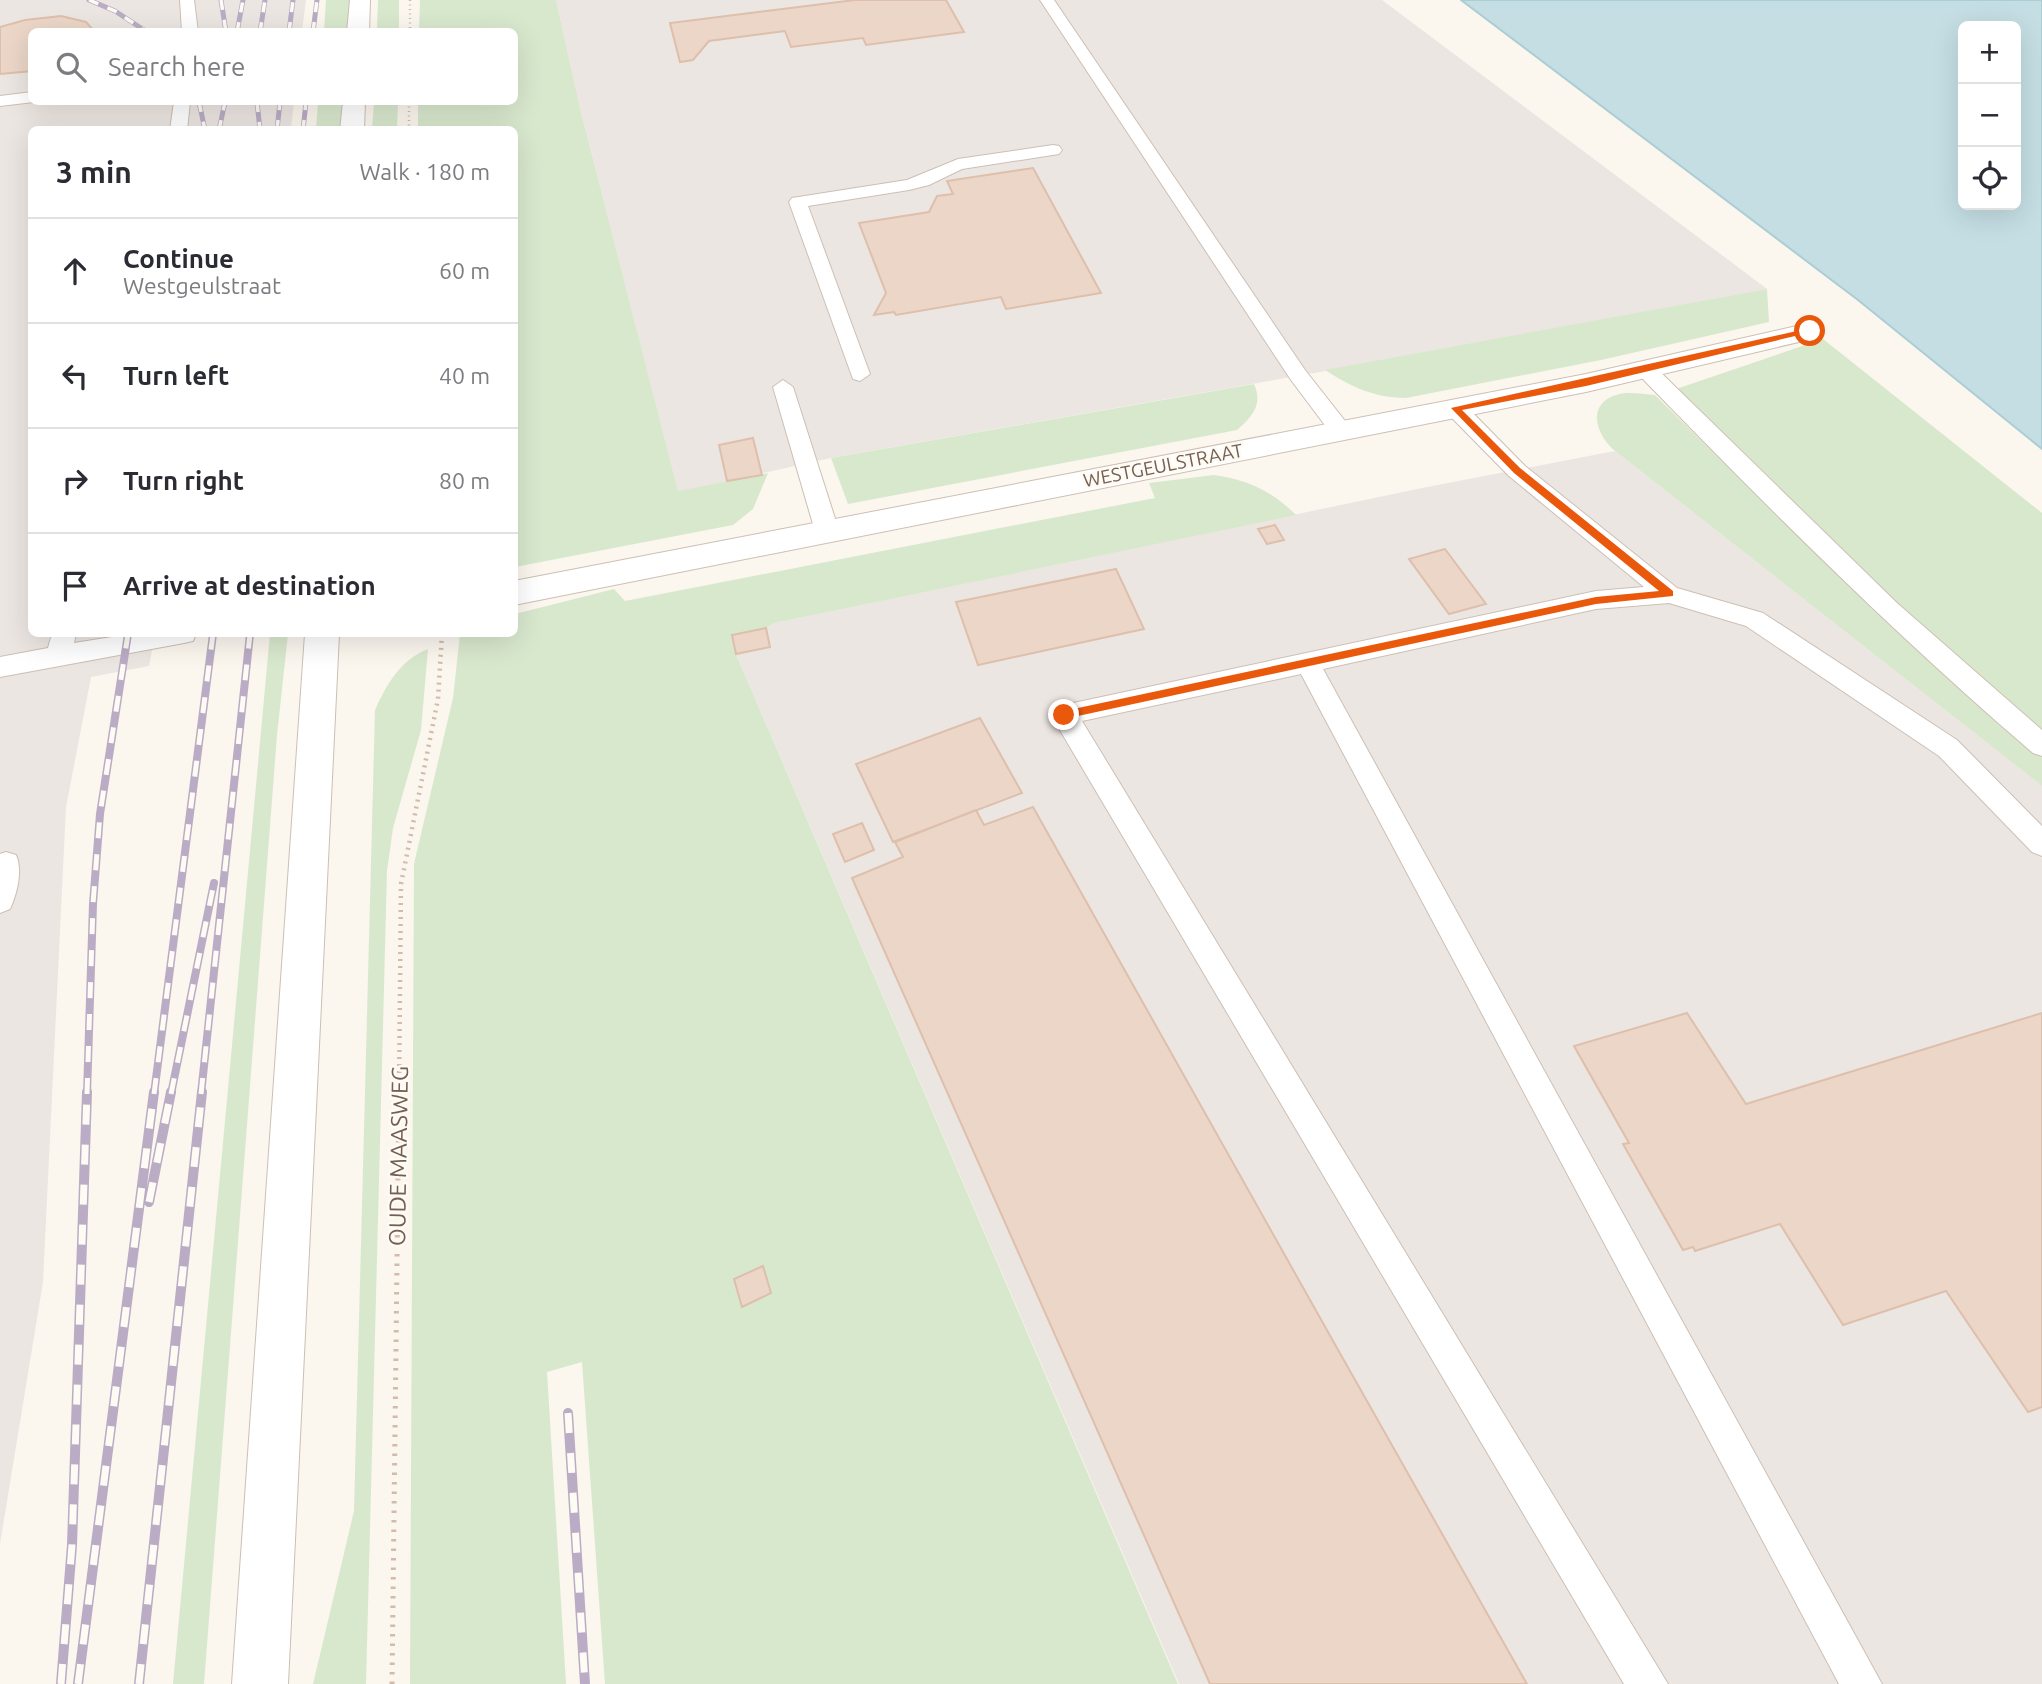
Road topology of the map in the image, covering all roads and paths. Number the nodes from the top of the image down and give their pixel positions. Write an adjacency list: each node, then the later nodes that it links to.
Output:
1 (187, 0): 5 (lane)
2 (360, 0): 6 (street)
3 (410, 0): 7 (path)
4 (1047, 0): 22 (lane)
5 (190, 28)
6 (358, 28)
7 (410, 28)
8 (28, 98): 9 (lane)
9 (0, 101)
10 (181, 105): 13 (lane)
11 (354, 105): 14 (street)
12 (409, 105): 15 (path)
13 (178, 126)
14 (352, 126)
15 (409, 126)
16 (1053, 150): 19 (lane)
17 (1810, 331): 18 (street, WESTGEULSTRAAT)
18 (1645, 369): 21 (street, WESTGEULSTRAAT); 32 (lane)
19 (860, 374)
20 (783, 387): 23 (lane)
21 (1455, 408): 22 (street, WESTGEULSTRAAT); 25 (lane)
22 (1341, 431): 23 (street, WESTGEULSTRAAT)
23 (827, 531): 24 (street, WESTGEULSTRAAT)
24 (518, 592)
25 (1669, 594): 30 (lane); 33 (lane)
26 (147, 637): 29 (lane)
27 (322, 637): 36 (street)
28 (442, 637): 37 (path, OUDE MAASWEG)
29 (62, 644): 31 (lane)
30 (1307, 662): 38 (lane); 39 (lane)
31 (0, 667)
32 (2042, 745)
33 (2042, 844)
34 (6, 864): 35 (lane)
35 (0, 900)
36 (260, 1684)
37 (392, 1684)
38 (1647, 1684)
39 (1861, 1684)

